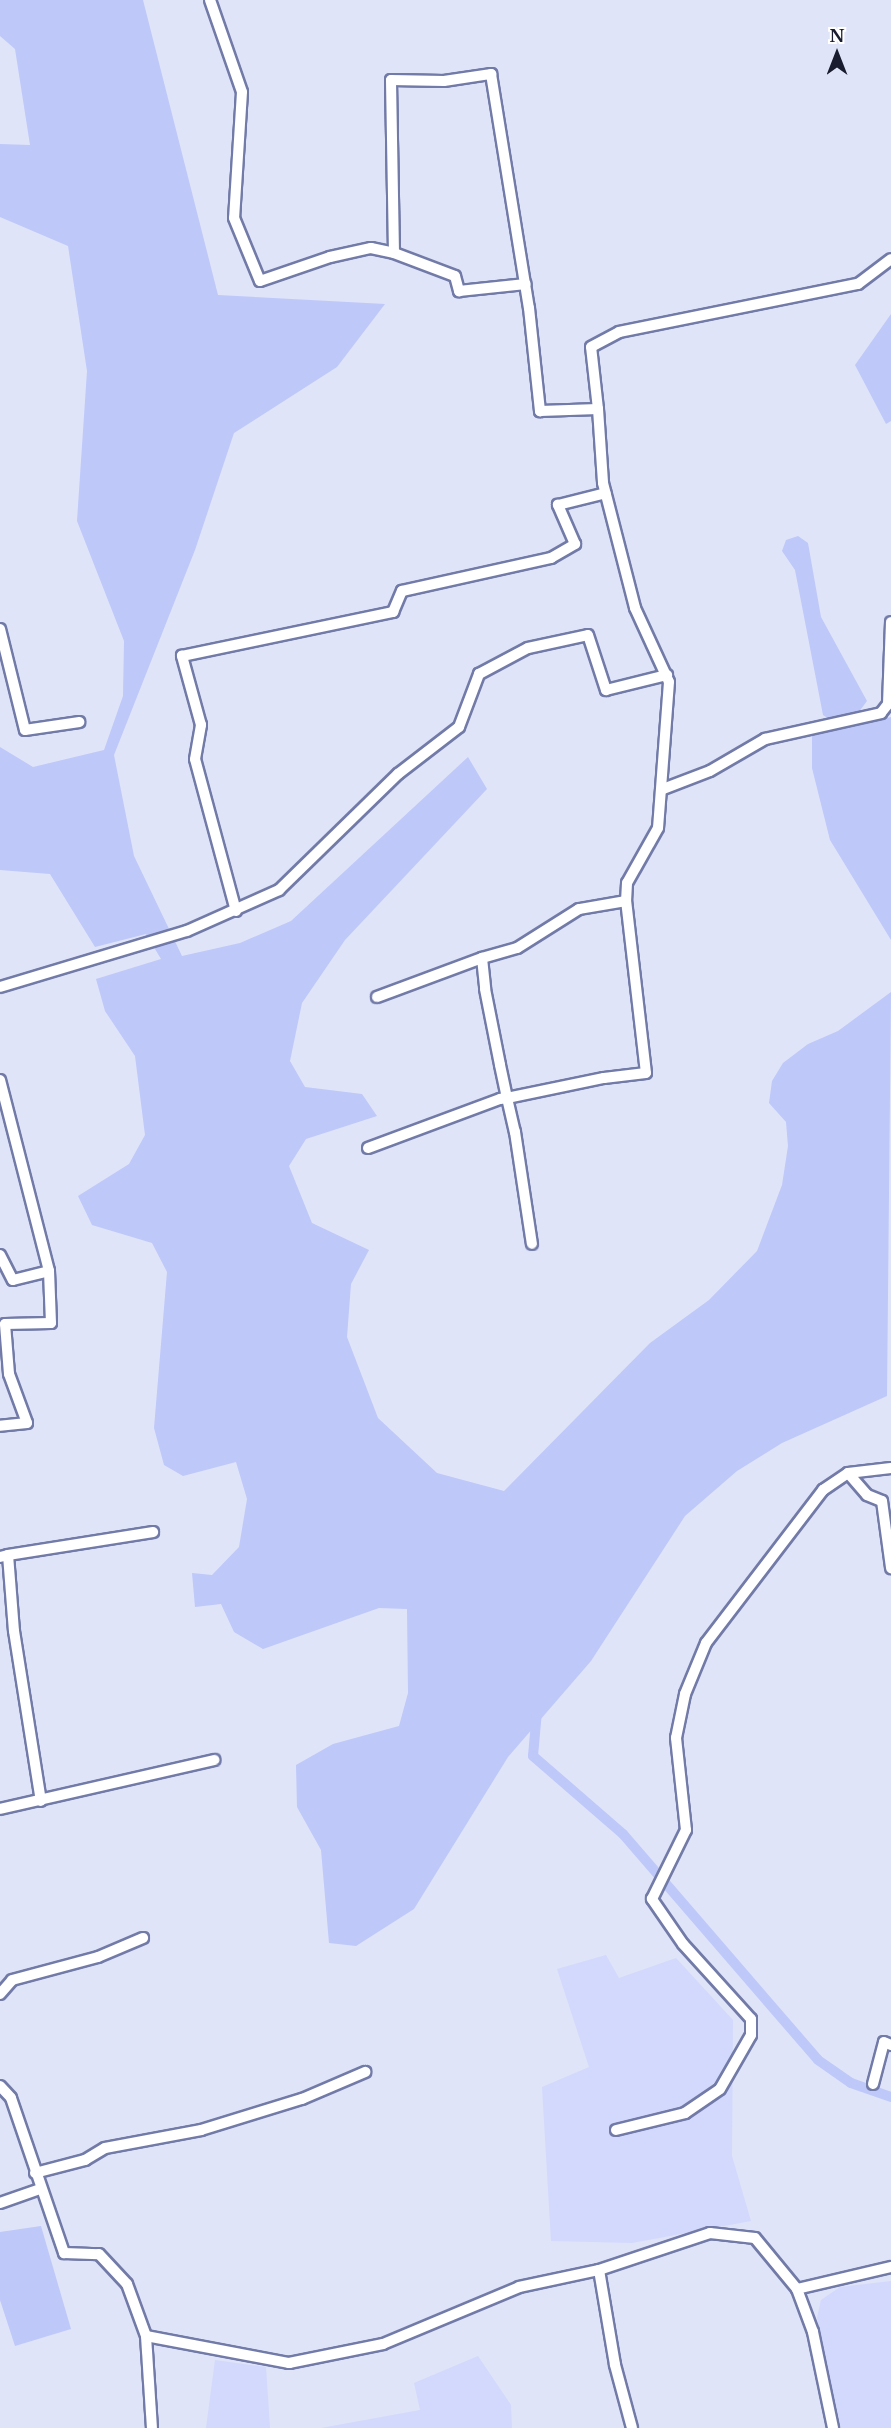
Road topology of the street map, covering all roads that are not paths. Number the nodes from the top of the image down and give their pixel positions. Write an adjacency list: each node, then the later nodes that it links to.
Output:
1 (210, 0): 2 (street)
2 (394, 253): 4 (street); 4 (street)
3 (891, 259): 5 (street)
4 (526, 284): 5 (street)
5 (598, 409): 6 (street)
6 (606, 493): 9 (street); 13 (street)
7 (891, 622): 11 (street)
8 (0, 629): 10 (street)
9 (666, 675): 11 (street); 13 (street)
10 (79, 722)
11 (663, 789): 12 (street)
12 (626, 901): 14 (street); 18 (street)
13 (236, 911): 15 (street)
14 (482, 958): 16 (street); 18 (street)
15 (0, 987)
16 (377, 997)
17 (0, 1080): 22 (street)
18 (507, 1098): 19 (street); 20 (street)
19 (368, 1148)
20 (532, 1244)
21 (0, 1255): 22 (street)
22 (49, 1272): 23 (street)
23 (0, 1426)
24 (891, 1468): 25 (street)
25 (848, 1473): 28 (street); 38 (street)
26 (153, 1532): 27 (street)
27 (4, 1556): 30 (street)
28 (891, 1568)
29 (214, 1760): 30 (street)
30 (41, 1801): 31 (street)
31 (0, 1809)
32 (143, 1938): 33 (street)
33 (0, 1994)
34 (891, 2044): 36 (street)
35 (364, 2072): 39 (street)
36 (873, 2084)
37 (0, 2086): 39 (street)
38 (616, 2130)
39 (35, 2173): 40 (street)
40 (40, 2189): 41 (street); 45 (street)
41 (0, 2204)
42 (891, 2267): 44 (street)
43 (599, 2270): 44 (street); 45 (street); 47 (street)
44 (797, 2289): 48 (street)
45 (146, 2336): 46 (street)
46 (152, 2428)
47 (632, 2428)
48 (833, 2428)

